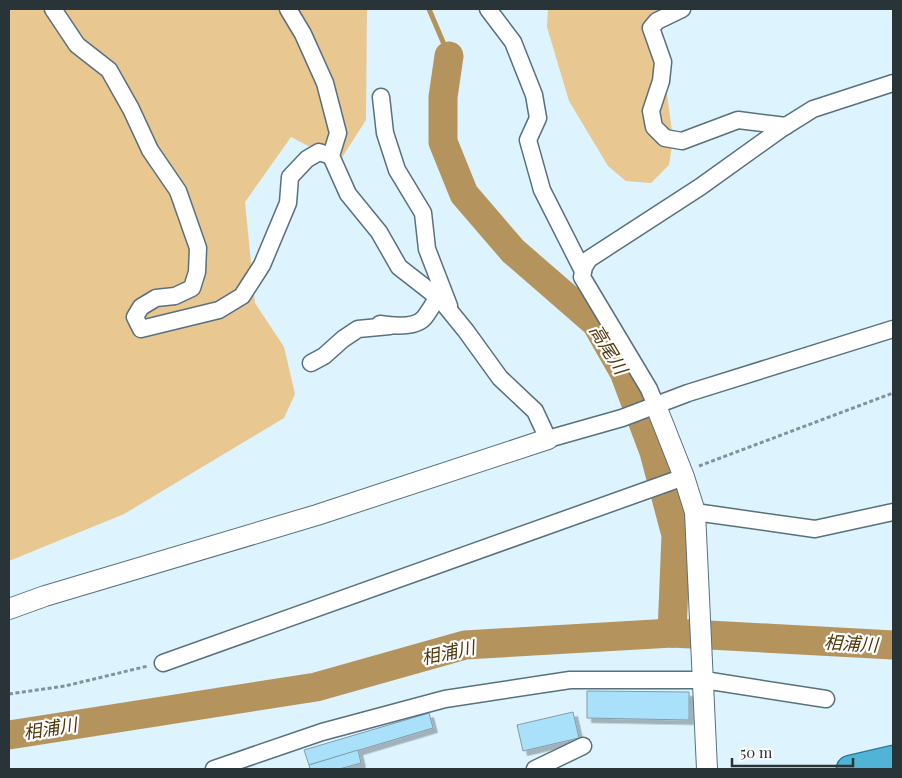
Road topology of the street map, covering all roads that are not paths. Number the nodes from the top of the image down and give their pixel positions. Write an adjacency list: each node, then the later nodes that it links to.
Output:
1 (53, 9): 8 (street)
2 (288, 9): 8 (street)
3 (488, 9): 9 (street)
4 (682, 9): 7 (street)
5 (893, 82): 7 (street)
6 (381, 97): 11 (street)
7 (786, 126): 9 (street)
8 (331, 156): 10 (street)
9 (583, 270): 16 (street)
10 (438, 297): 11 (street); 13 (street)
11 (453, 315): 17 (street)
12 (362, 321): 13 (street)
13 (390, 326): 15 (street)
14 (893, 329): 16 (street)
15 (311, 363)
16 (649, 408): 17 (street); 18 (street)
17 (548, 439): 21 (street)
18 (680, 477): 19 (street); 22 (street)
19 (695, 512): 20 (street); 23 (street)
20 (893, 512)
21 (9, 609)
22 (163, 663)
23 (704, 674): 24 (street); 27 (street); 29 (street)
24 (826, 699)
25 (583, 746): 28 (street)
26 (893, 758): 30 (highway)
27 (214, 769)
28 (535, 769)
29 (707, 769)
30 (850, 769)

